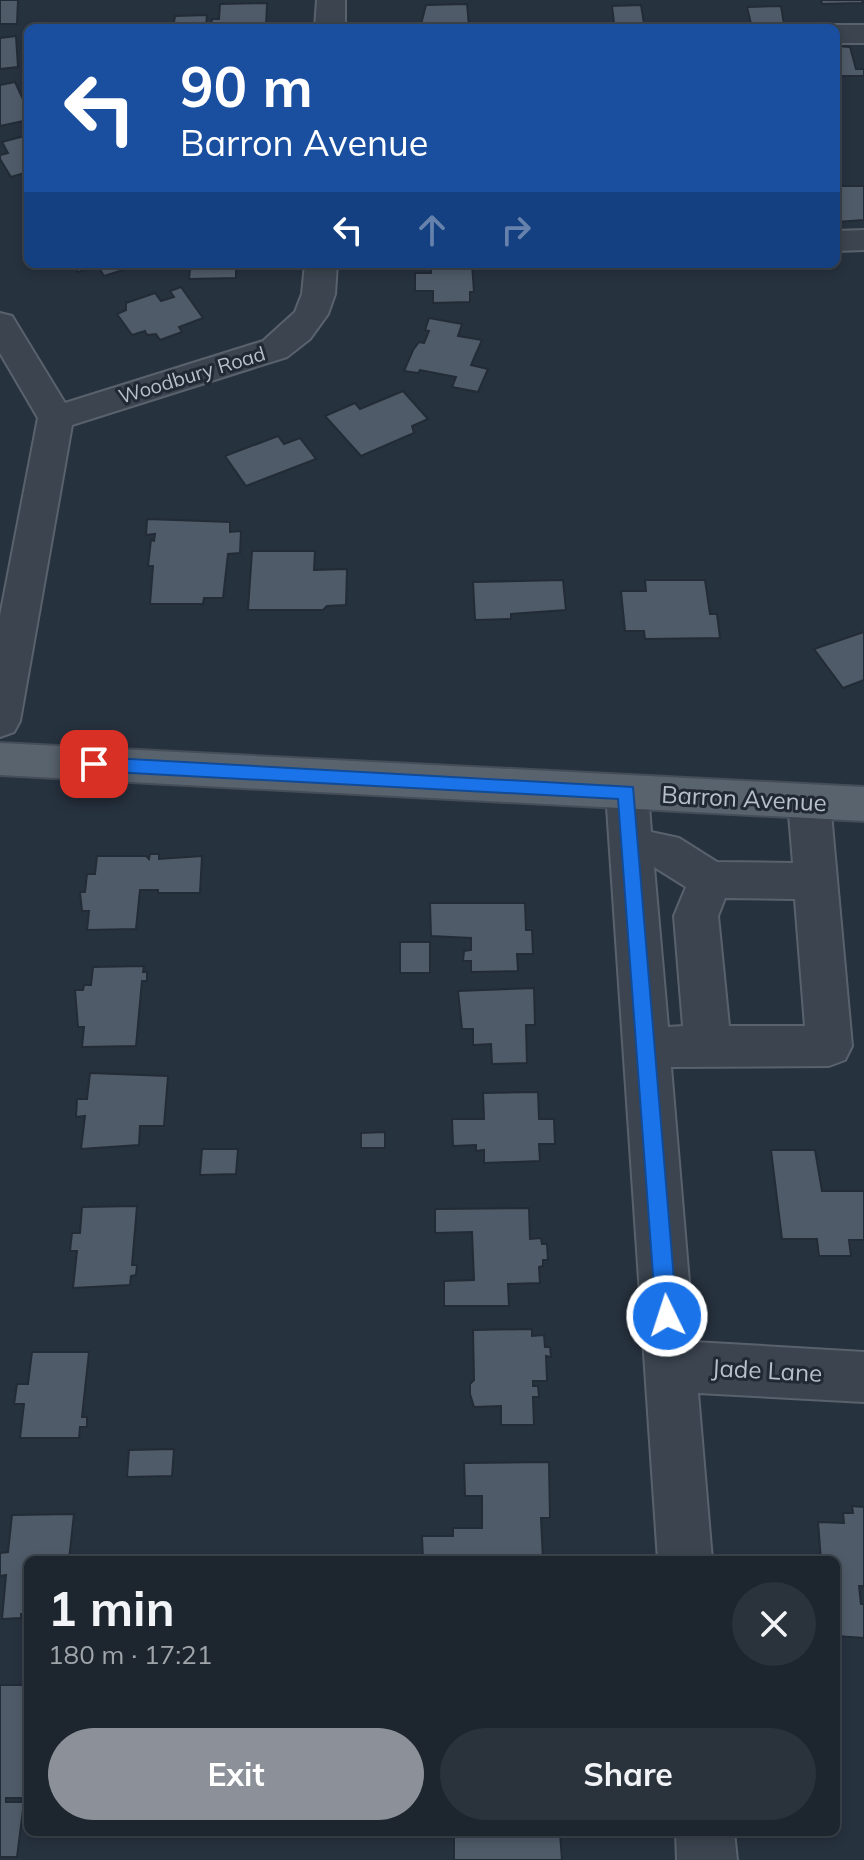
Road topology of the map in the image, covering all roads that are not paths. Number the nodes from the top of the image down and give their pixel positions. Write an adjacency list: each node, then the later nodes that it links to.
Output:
1 (331, 0): 2 (street)
2 (330, 24)
3 (840, 34): 4 (street)
4 (864, 34)
5 (864, 240): 6 (street)
6 (840, 241)
7 (321, 268): 9 (street, Woodbury Road)
8 (0, 324): 9 (street)
9 (56, 418): 10 (street)
10 (0, 721)
11 (0, 759): 12 (main road, Barron Avenue)
12 (627, 792): 13 (main road, Barron Avenue); 15 (street)
13 (809, 802): 14 (main road, Barron Avenue); 17 (street)
14 (864, 804)
15 (630, 848): 16 (street); 18 (street)
16 (710, 880): 17 (street); 19 (street)
17 (815, 881): 20 (street)
18 (646, 1047): 19 (street); 21 (street)
19 (708, 1047): 20 (street)
20 (846, 1048)
21 (671, 1366): 22 (street, Jade Lane); 23 (street)
22 (864, 1377)
23 (685, 1556)
24 (705, 1836): 25 (street)
25 (707, 1860)

